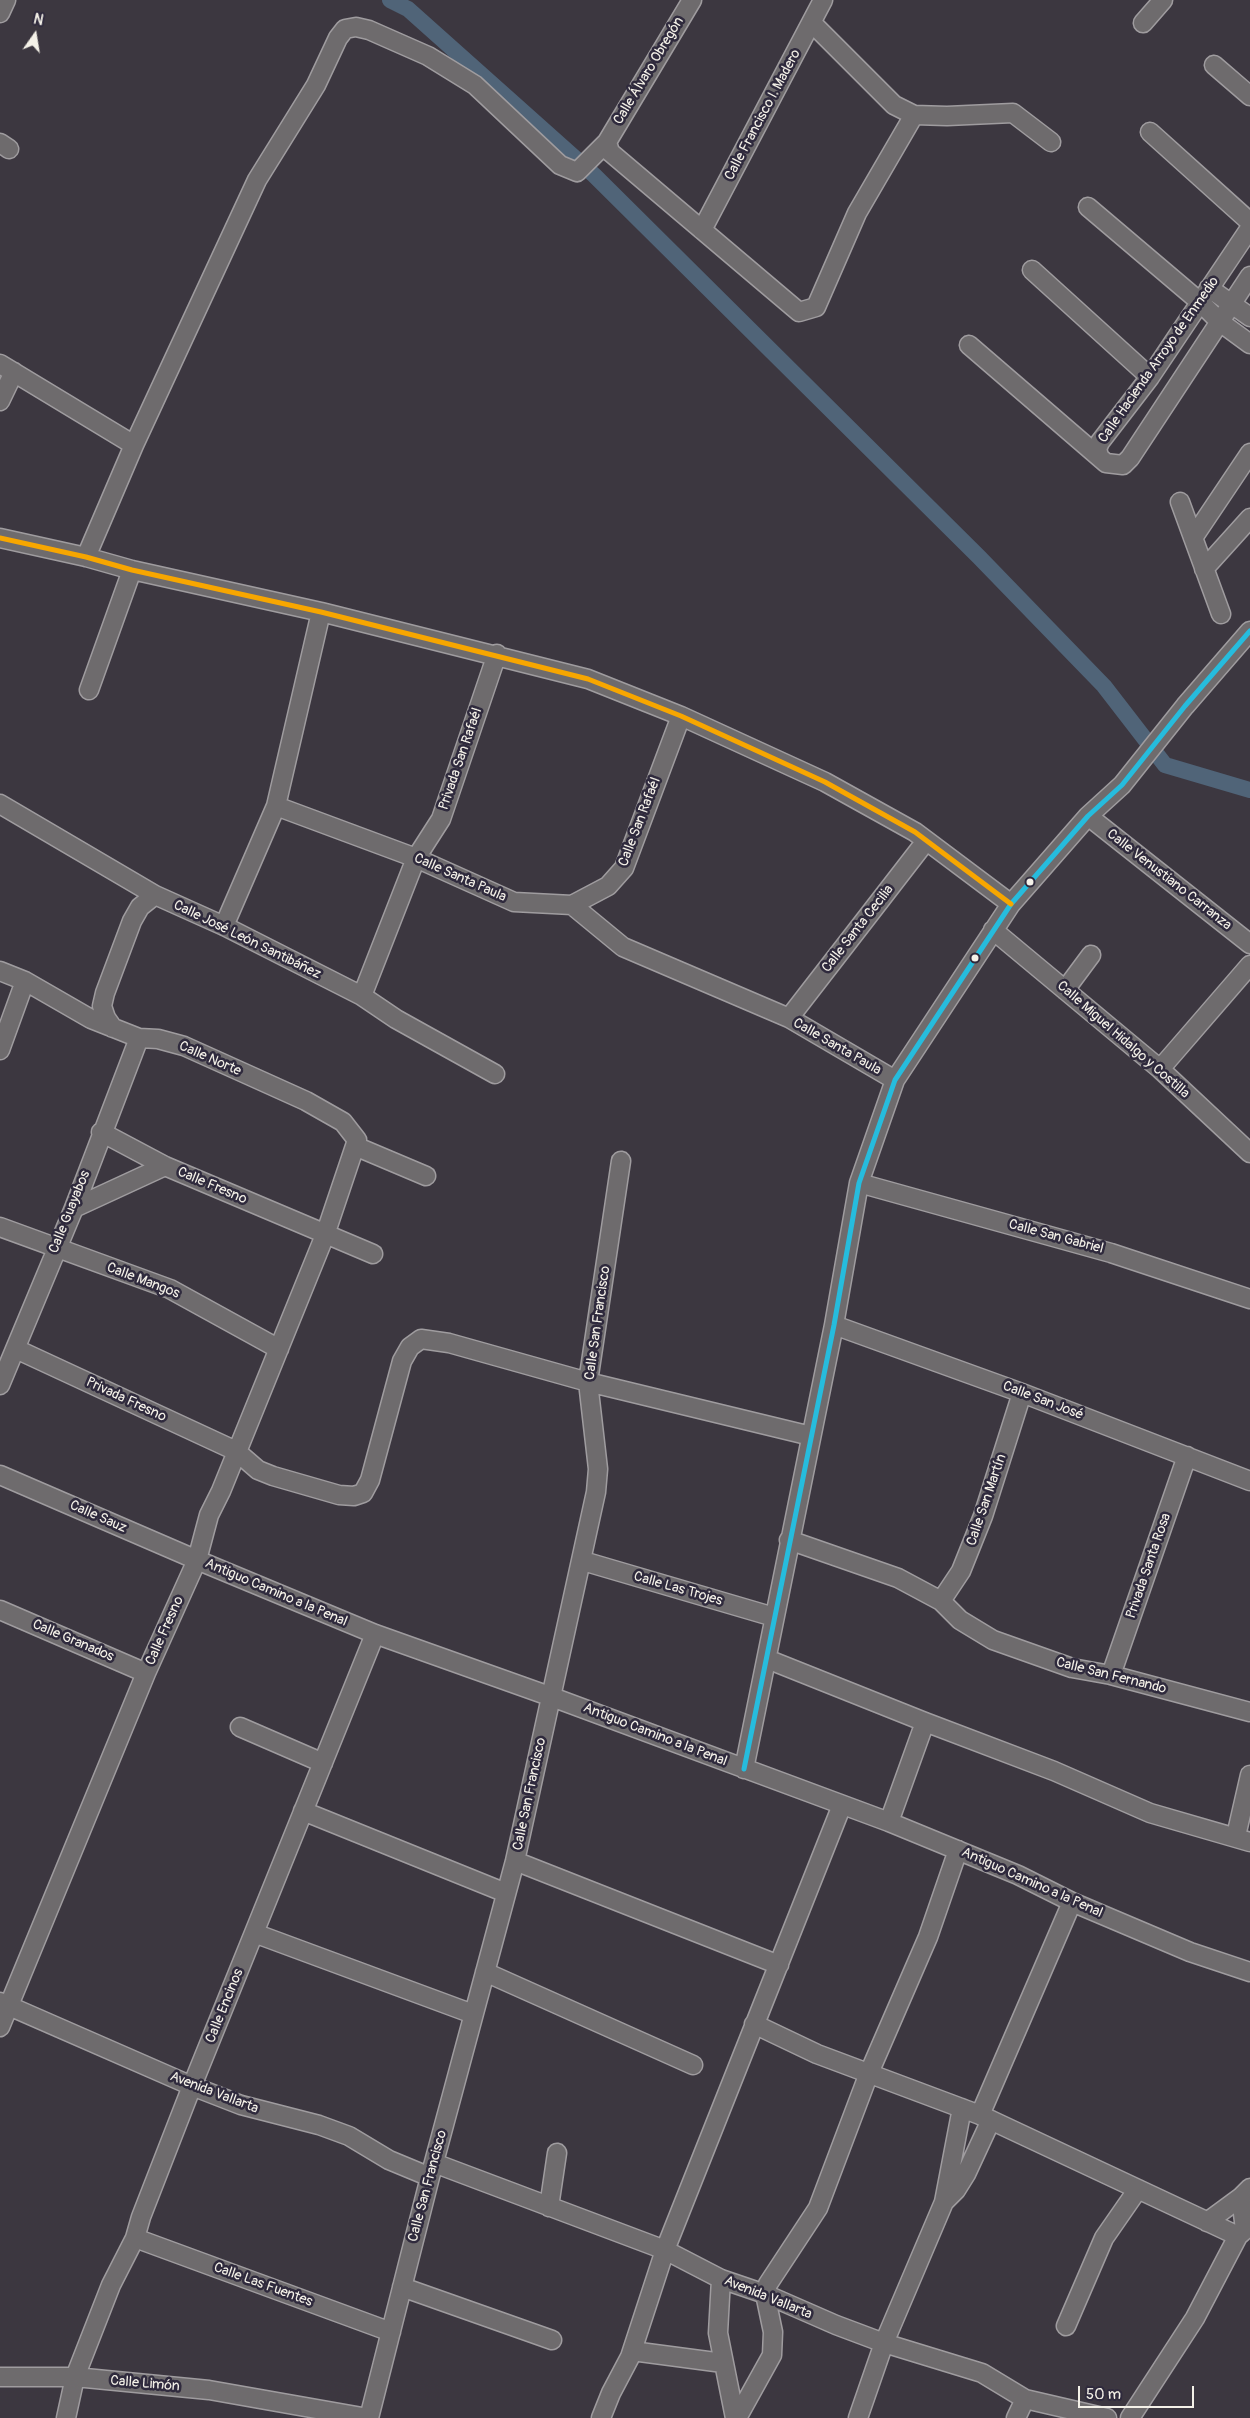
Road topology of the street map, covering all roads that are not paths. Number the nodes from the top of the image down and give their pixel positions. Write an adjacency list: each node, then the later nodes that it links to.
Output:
1 (6, 0): 5 (street)
2 (692, 0): 13 (street, Calle Álvaro Obregón)
3 (823, 0): 6 (street, Calle Francisco I. Madero)
4 (1163, 0): 7 (street)
5 (0, 12)
6 (812, 23): 10 (street); 17 (street, Calle Francisco I. Madero)
7 (1142, 23)
8 (1214, 65): 9 (street)
9 (1250, 96)
10 (914, 115): 12 (street); 17 (street)
11 (1150, 132): 15 (street)
12 (1051, 142)
13 (602, 148): 17 (street); 29 (street, Calle Álvaro Obregón)
14 (1088, 207): 20 (street)
15 (1250, 222)
16 (1250, 228): 20 (street, Calle Hacienda Arroyo de Enmedio)
17 (702, 230)
18 (1032, 270): 27 (street)
19 (1250, 276): 21 (street, Calle Hacienda Arroyo de Enmedio)
20 (1205, 295): 21 (street); 23 (street); 27 (street, Calle Hacienda Arroyo de Enmedio)
21 (1232, 304): 22 (street); 23 (street, Calle Hacienda Arroyo de Enmedio)
22 (1250, 317)
23 (1220, 322): 24 (street); 31 (street, Calle Hacienda Arroyo de Enmedio)
24 (1250, 344)
25 (969, 345): 31 (street)
26 (7, 368): 28 (street); 29 (street)
27 (1150, 377): 31 (street, Calle Hacienda Arroyo de Enmedio)
28 (0, 401)
29 (134, 445): 36 (street)
30 (1250, 453): 34 (street)
31 (1099, 456)
32 (1180, 502): 34 (street)
33 (1250, 518): 37 (street)
34 (1194, 538): 37 (street)
35 (2, 543): 36 (street)
36 (86, 557): 38 (street)
37 (1204, 569): 40 (street)
38 (132, 570): 39 (street); 43 (street)
39 (321, 612): 42 (street); 46 (street)
40 (1221, 614)
41 (1250, 632): 47 (street)
42 (497, 654): 44 (street); 49 (street, Privada San Rafaél)
43 (89, 690)
44 (681, 716): 48 (street); 52 (street, Calle San Rafaél)
45 (0, 804): 50 (street, Calle José León Santibáñez)
46 (276, 806): 49 (street, Calle Santa Paula); 53 (street)
47 (1088, 816): 51 (street); 55 (street, Calle Venustiano Carranza)
48 (926, 841): 51 (street); 64 (street, Calle Santa Cecilia)
49 (416, 858): 52 (street, Calle Santa Paula); 62 (street)
50 (155, 895): 53 (street, Calle José León Santibáñez); 61 (street)
51 (1011, 904): 54 (street)
52 (572, 905): 64 (street, Calle Santa Paula)
53 (224, 926): 62 (street, Calle José León Santibáñez)
54 (993, 930): 60 (street, Calle Miguel Hidalgo y Costilla); 70 (street)
55 (1250, 944)
56 (1091, 955): 60 (street)
57 (1250, 965): 68 (street)
58 (0, 971): 59 (street, Calle Norte)
59 (26, 981): 63 (street, Calle Norte); 67 (street)
60 (1065, 990): 68 (street, Calle Miguel Hidalgo y Costilla)
61 (105, 993): 63 (street); 65 (street)
62 (362, 996): 69 (street, Calle José León Santibáñez)
63 (70, 1006): 65 (street, Calle Norte)
64 (789, 1018): 70 (street, Calle Santa Paula)
65 (113, 1028): 66 (street, Calle Norte)
66 (139, 1038): 71 (street, Calle Guayabos); 72 (street, Calle Norte)
67 (0, 1050)
68 (1160, 1069): 73 (street, Calle Miguel Hidalgo y Costilla)
69 (495, 1074)
70 (895, 1080): 77 (street)
71 (102, 1132): 75 (street, Calle Fresno); 78 (street, Calle Guayabos)
72 (356, 1143): 76 (street); 80 (street, Calle Fresno)
73 (1250, 1153)
74 (621, 1161): 87 (street, Calle San Francisco)
75 (165, 1166): 78 (street); 80 (street, Calle Fresno)
76 (426, 1176)
77 (859, 1183): 83 (street, Calle San Gabriel); 84 (street)
78 (74, 1208): 81 (street, Calle Guayabos)
79 (0, 1226): 81 (street, Calle Mangos)
80 (325, 1235): 82 (street, Calle Fresno); 86 (street, Calle Fresno)
81 (55, 1249): 85 (street, Calle Guayabos); 86 (street, Calle Mangos)
82 (373, 1254)
83 (1250, 1299)
84 (834, 1325): 89 (street, Calle San José); 90 (street)
85 (16, 1349): 88 (street, Calle Guayabos); 91 (street, Privada Fresno)
86 (279, 1349): 91 (street, Calle Fresno)
87 (588, 1382): 90 (street); 91 (street, Privada Fresno); 97 (street, Calle San Francisco)
88 (0, 1385)
89 (1022, 1393): 92 (street, Calle San José); 98 (street, Calle San Martín)
90 (811, 1436): 95 (street)
91 (236, 1451): 96 (street, Calle Fresno)
92 (1187, 1456): 94 (street, Calle San José); 104 (street, Privada Santa Rosa)
93 (0, 1475): 96 (street, Calle Sauz)
94 (1250, 1481)
95 (789, 1540): 98 (street, Calle San Fernando); 100 (street)
96 (197, 1560): 101 (street, Antiguo Camino a la Penal); 103 (street, Calle Fresno)
97 (583, 1560): 100 (street, Calle Las Trojes); 105 (street, Calle San Francisco)
98 (941, 1601): 104 (street, Calle San Fernando)
99 (0, 1610): 103 (street, Calle Granados)
100 (774, 1617): 102 (street)
101 (375, 1634): 105 (street, Antiguo Camino a la Penal); 109 (street, Calle Encinos)
102 (767, 1659): 107 (street); 110 (street)
103 (146, 1673): 124 (street, Calle Fresno)
104 (1111, 1675): 106 (street, Calle San Fernando)
105 (552, 1697): 110 (street, Antiguo Camino a la Penal); 117 (street, Calle San Francisco)
106 (1250, 1711)
107 (926, 1722): 114 (street); 115 (street)
108 (240, 1728): 109 (street)
109 (323, 1763): 113 (street, Calle Encinos)
110 (744, 1769): 112 (street, Antiguo Camino a la Penal)
111 (1250, 1775): 115 (street)
112 (842, 1805): 114 (street, Antiguo Camino a la Penal); 121 (street)
113 (303, 1811): 118 (street); 120 (street, Calle Encinos)
114 (889, 1822): 116 (street, Antiguo Camino a la Penal)
115 (1243, 1839)
116 (958, 1850): 119 (street, Antiguo Camino a la Penal); 129 (street)
117 (515, 1861): 118 (street, Calle San Francisco); 121 (street)
118 (506, 1894): 122 (street, Calle San Francisco)
119 (1072, 1902): 123 (street, Antiguo Camino a la Penal); 132 (street)
120 (254, 1933): 125 (street); 130 (street, Calle Encinos)
121 (779, 1965): 126 (street)
122 (485, 1972): 125 (street, Calle San Francisco); 128 (street)
123 (1250, 1972)
124 (4, 2004): 127 (street, Calle Fresno); 130 (street, Avenida Vallarta)
125 (473, 2014): 134 (street, Calle San Francisco)
126 (754, 2024): 129 (street); 142 (street)
127 (0, 2027)
128 (693, 2065)
129 (869, 2073): 131 (street); 145 (street)
130 (192, 2086): 134 (street, Avenida Vallarta); 141 (street, Calle Encinos)
131 (962, 2108): 132 (street); 137 (street)
132 (986, 2117): 135 (street); 137 (street)
133 (558, 2153): 138 (street)
134 (432, 2170): 138 (street, Avenida Vallarta); 144 (street, Calle San Francisco)
135 (1138, 2189): 139 (street); 146 (street)
136 (1245, 2192): 139 (street); 140 (street)
137 (944, 2202): 149 (street)
138 (548, 2208): 142 (street, Avenida Vallarta)
139 (1207, 2222): 140 (street)
140 (1244, 2232): 164 (street)
141 (135, 2238): 147 (street, Calle Las Fuentes); 153 (street, Calle Encinos)
142 (665, 2250): 143 (street, Avenida Vallarta); 150 (street)
143 (721, 2279): 145 (street, Avenida Vallarta); 151 (street)
144 (402, 2287): 147 (street, Calle San Francisco); 148 (street)
145 (765, 2294): 149 (street, Avenida Vallarta); 160 (street)
146 (1066, 2326)
147 (390, 2332): 158 (street, Calle San Francisco)
148 (552, 2340)
149 (884, 2343): 154 (street, Avenida Vallarta); 161 (street)
150 (632, 2351): 151 (street); 159 (street)
151 (723, 2363): 160 (street)
152 (0, 2377): 153 (street, Calle Limón)
153 (75, 2377): 155 (street, Calle Limón); 156 (street, Calle Encinos)
154 (1025, 2399): 162 (street); 163 (street, Avenida Vallarta)
155 (289, 2404): 157 (street); 158 (street, Calle Limón)
156 (66, 2418)
157 (305, 2418)
158 (368, 2418)
159 (601, 2418)
160 (736, 2418)
161 (858, 2418)
162 (1016, 2418)
163 (1107, 2418)
164 (1130, 2418)

